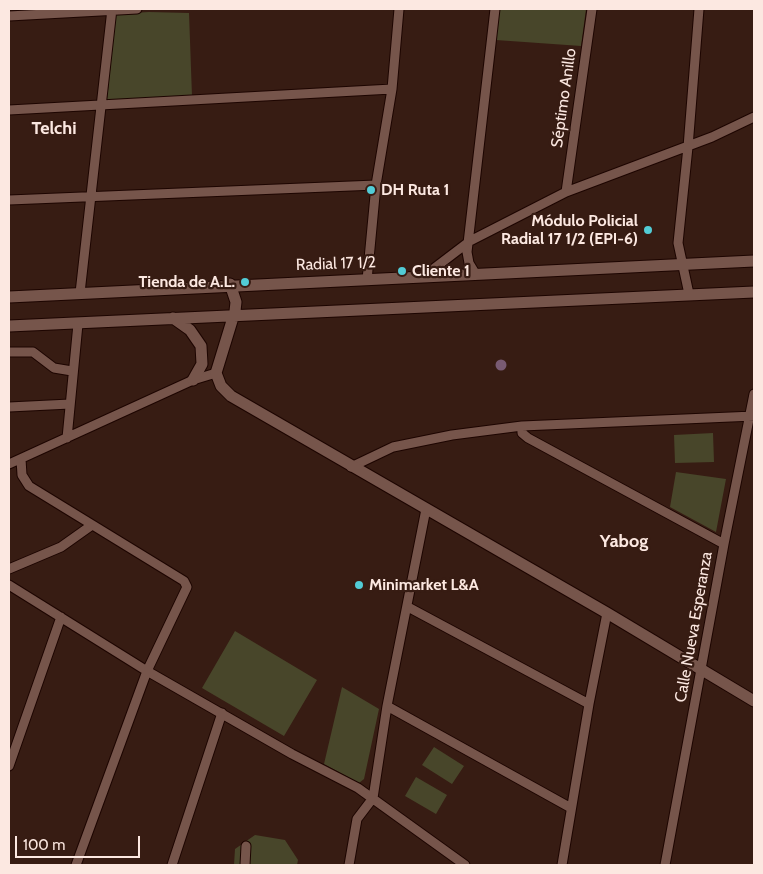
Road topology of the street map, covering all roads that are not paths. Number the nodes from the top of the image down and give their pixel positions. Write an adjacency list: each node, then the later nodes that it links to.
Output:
1 (112, 9): 2 (street); 7 (street); 9 (street)
2 (137, 9)
3 (400, 9): 8 (street)
4 (494, 9): 17 (street)
5 (592, 9): 14 (street, Séptimo Anillo)
6 (699, 9): 12 (street)
7 (9, 16)
8 (392, 89): 9 (street); 13 (street)
9 (101, 106): 10 (street); 15 (street)
10 (9, 110)
11 (754, 117): 12 (street)
12 (688, 147): 14 (street); 19 (street)
13 (376, 185): 15 (street); 22 (street)
14 (566, 192): 17 (street)
15 (91, 197): 16 (street); 25 (street)
16 (9, 200)
17 (470, 241): 20 (street); 21 (street)
18 (754, 261): 19 (street, Radial 17 1/2)
19 (682, 263): 20 (street, Radial 17 1/2); 26 (street)
20 (475, 273): 21 (street, Radial 17 1/2)
21 (424, 276): 22 (street, Radial 17 1/2)
22 (367, 280): 23 (street, Radial 17 1/2)
23 (230, 284): 25 (street, Radial 17 1/2); 28 (street)
24 (754, 292): 26 (street)
25 (80, 293): 27 (street, Radial 17 1/2)
26 (689, 294): 28 (street)
27 (9, 297)
28 (233, 316): 29 (street); 34 (street)
29 (173, 318): 30 (street); 35 (street)
30 (78, 324): 31 (street); 33 (street)
31 (9, 326)
32 (9, 352): 33 (street)
33 (72, 371): 37 (street)
34 (216, 373): 35 (street); 44 (street)
35 (194, 380): 41 (street)
36 (754, 394): 39 (street, Calle Nueva Esperanza)
37 (70, 404): 38 (street); 41 (street)
38 (9, 408)
39 (752, 416): 40 (street); 47 (street, Calle Nueva Esperanza)
40 (522, 426): 44 (street); 47 (street)
41 (67, 438): 42 (street)
42 (21, 459): 43 (street); 46 (street)
43 (9, 464)
44 (351, 467): 45 (street)
45 (426, 509): 50 (street); 51 (street)
46 (92, 525): 48 (street); 54 (street)
47 (724, 544): 53 (street, Calle Nueva Esperanza)
48 (9, 570)
49 (9, 585): 52 (street)
50 (408, 608): 56 (street); 57 (street)
51 (607, 613): 53 (street); 56 (street)
52 (61, 617): 54 (street); 59 (street)
53 (702, 668): 55 (street); 69 (street, Calle Nueva Esperanza)
54 (147, 671): 58 (street); 63 (street)
55 (754, 701)
56 (589, 704): 61 (street)
57 (387, 706): 60 (street); 61 (street)
58 (222, 713): 60 (street); 64 (street)
59 (9, 766)
60 (373, 798): 66 (street); 67 (street)
61 (571, 808): 68 (street)
62 (246, 846): 65 (street)
63 (76, 865)
64 (172, 865)
65 (245, 865)
66 (349, 865)
67 (465, 865)
68 (562, 865)
69 (665, 865)

